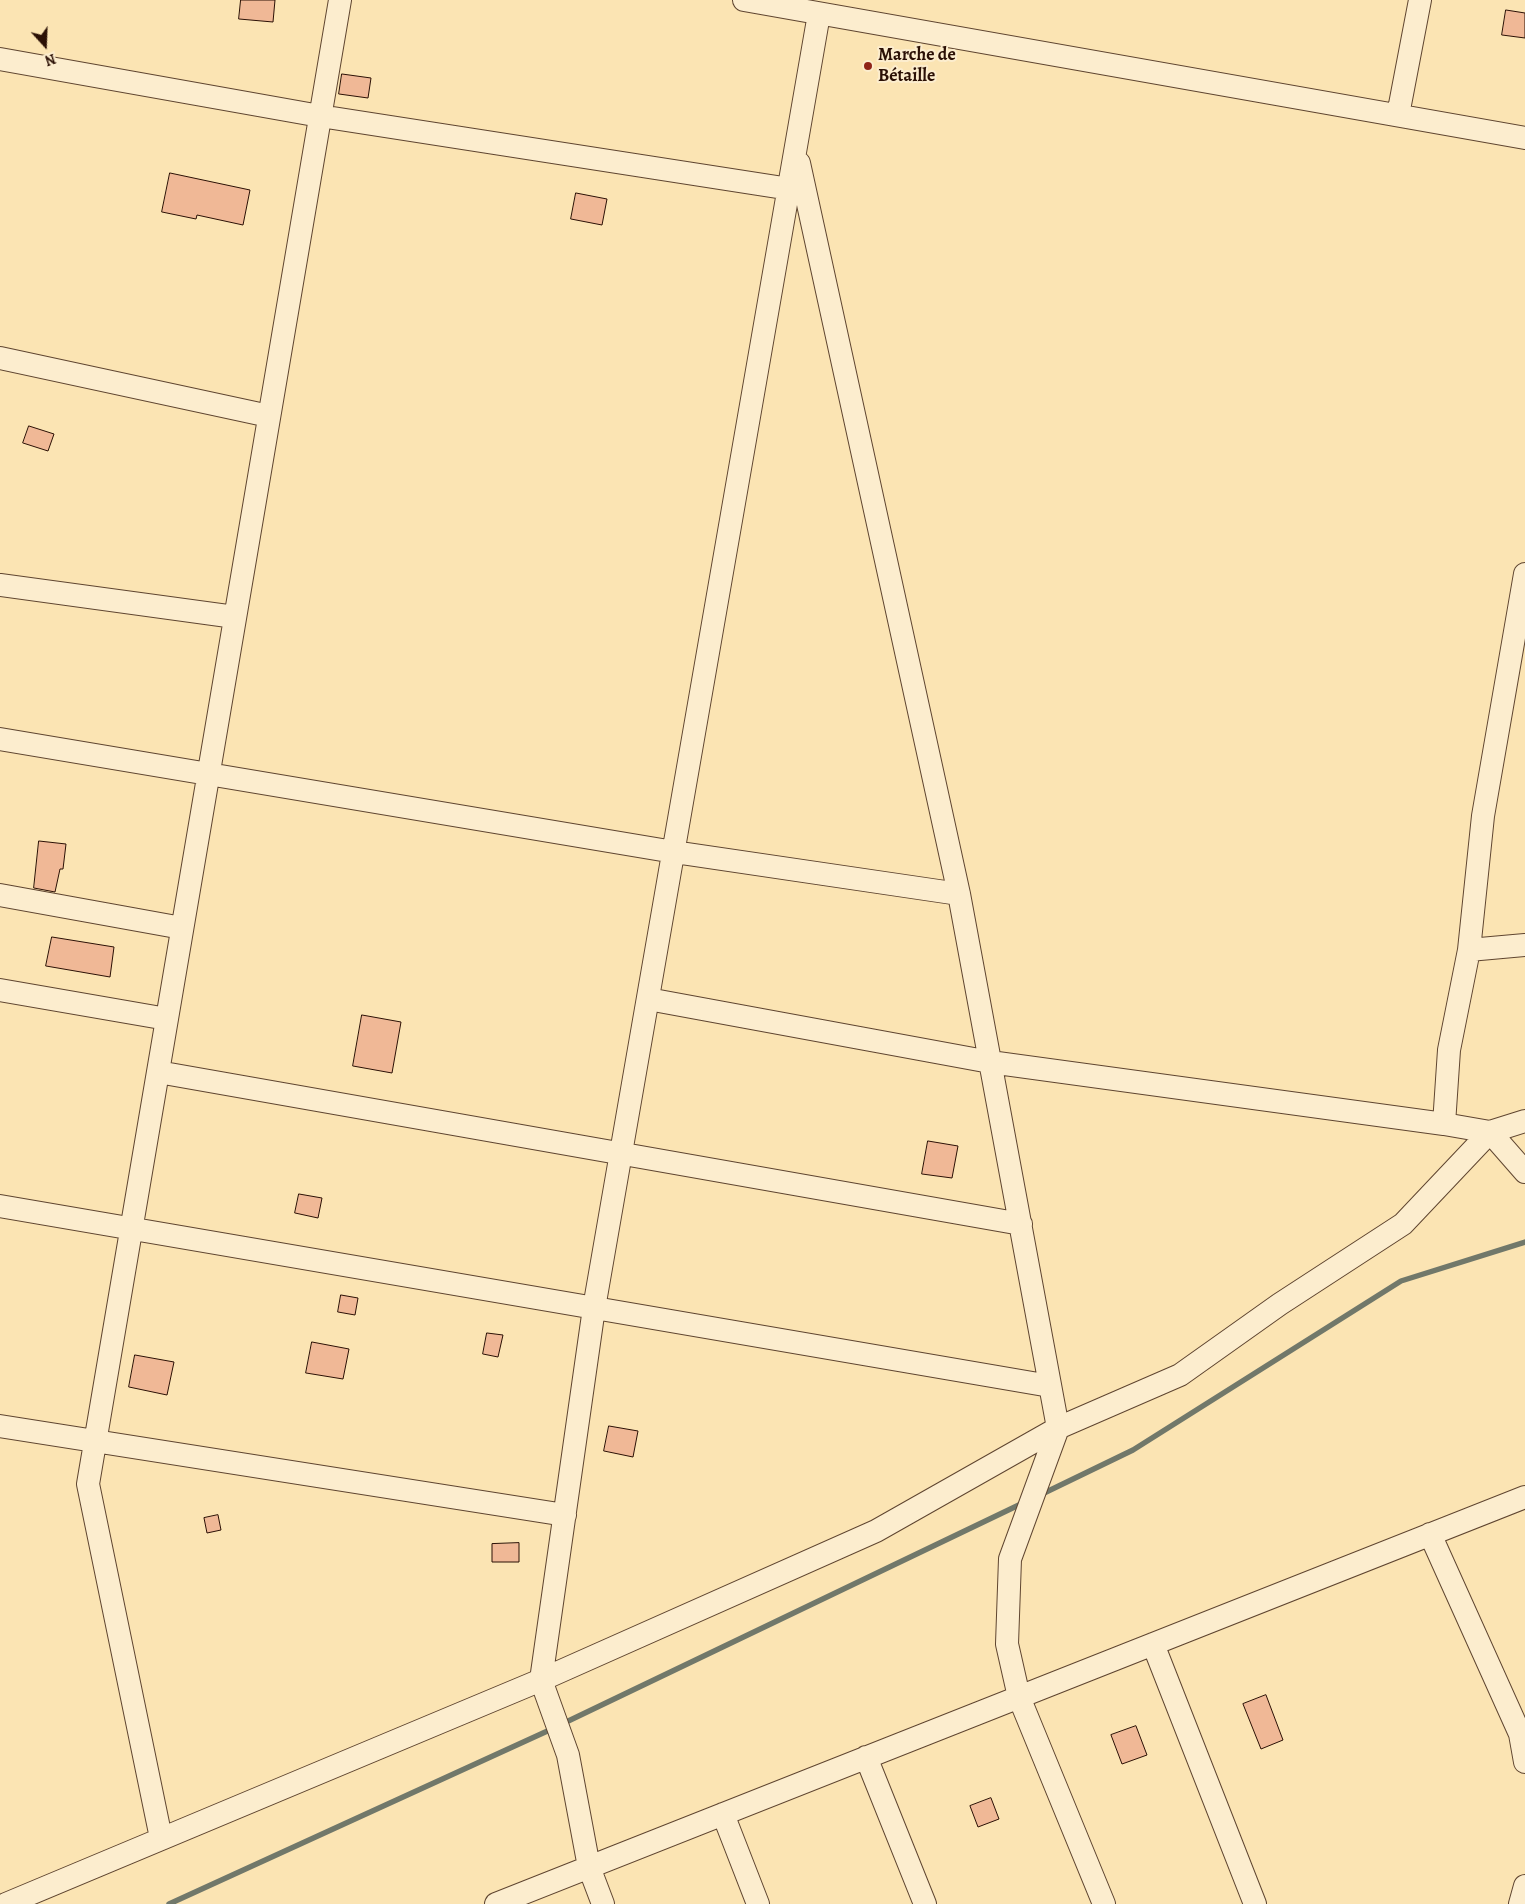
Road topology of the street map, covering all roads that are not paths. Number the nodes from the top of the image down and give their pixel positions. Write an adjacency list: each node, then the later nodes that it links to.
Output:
1 (340, 0): 6 (street)
2 (744, 0): 4 (street)
3 (1420, 0): 7 (street)
4 (834, 10): 7 (street); 9 (street)
5 (0, 60): 6 (street)
6 (320, 116): 10 (street); 12 (street)
7 (1398, 116): 8 (street)
8 (1525, 138)
9 (796, 149): 10 (street); 19 (street)
10 (790, 189): 18 (street)
11 (0, 358): 12 (street)
12 (269, 416): 15 (street)
13 (1525, 574): 23 (street)
14 (0, 585): 15 (street)
15 (235, 617): 17 (street)
16 (0, 739): 17 (street)
17 (209, 773): 18 (street); 21 (street)
18 (674, 852): 19 (street); 25 (street)
19 (959, 894): 27 (street)
20 (0, 895): 21 (street)
21 (182, 928): 26 (street)
22 (1525, 945): 23 (street)
23 (1469, 950): 30 (street)
24 (0, 990): 26 (street)
25 (648, 999): 27 (street); 32 (street)
26 (167, 1019): 28 (street)
27 (990, 1062): 30 (street); 35 (street)
28 (158, 1072): 32 (street); 36 (street)
29 (1525, 1121): 31 (street)
30 (1444, 1124): 31 (street)
31 (1490, 1132): 33 (street); 40 (street)
32 (621, 1154): 35 (street); 37 (street)
33 (1525, 1172)
34 (0, 1206): 36 (street)
35 (1020, 1224): 38 (street)
36 (131, 1228): 37 (street); 41 (street)
37 (594, 1308): 38 (street); 43 (street)
38 (1050, 1386): 40 (street)
39 (0, 1426): 41 (street)
40 (1058, 1428): 46 (street); 47 (street)
41 (95, 1441): 43 (street); 52 (street)
42 (1525, 1497): 44 (street)
43 (565, 1515): 46 (street)
44 (1430, 1534): 45 (street); 48 (street)
45 (1153, 1644): 47 (street); 61 (street)
46 (541, 1680): 52 (street); 53 (street)
47 (1019, 1697): 49 (street); 60 (street)
48 (1522, 1733): 50 (street)
49 (866, 1757): 51 (street); 59 (street)
50 (1525, 1762)
51 (723, 1814): 53 (street); 58 (street)
52 (161, 1838): 55 (street)
53 (588, 1868): 56 (street); 57 (street)
54 (1525, 1886): 62 (street)
55 (6, 1904)
56 (496, 1904)
57 (603, 1904)
58 (758, 1904)
59 (925, 1904)
60 (1104, 1904)
61 (1255, 1904)
62 (1520, 1904)

